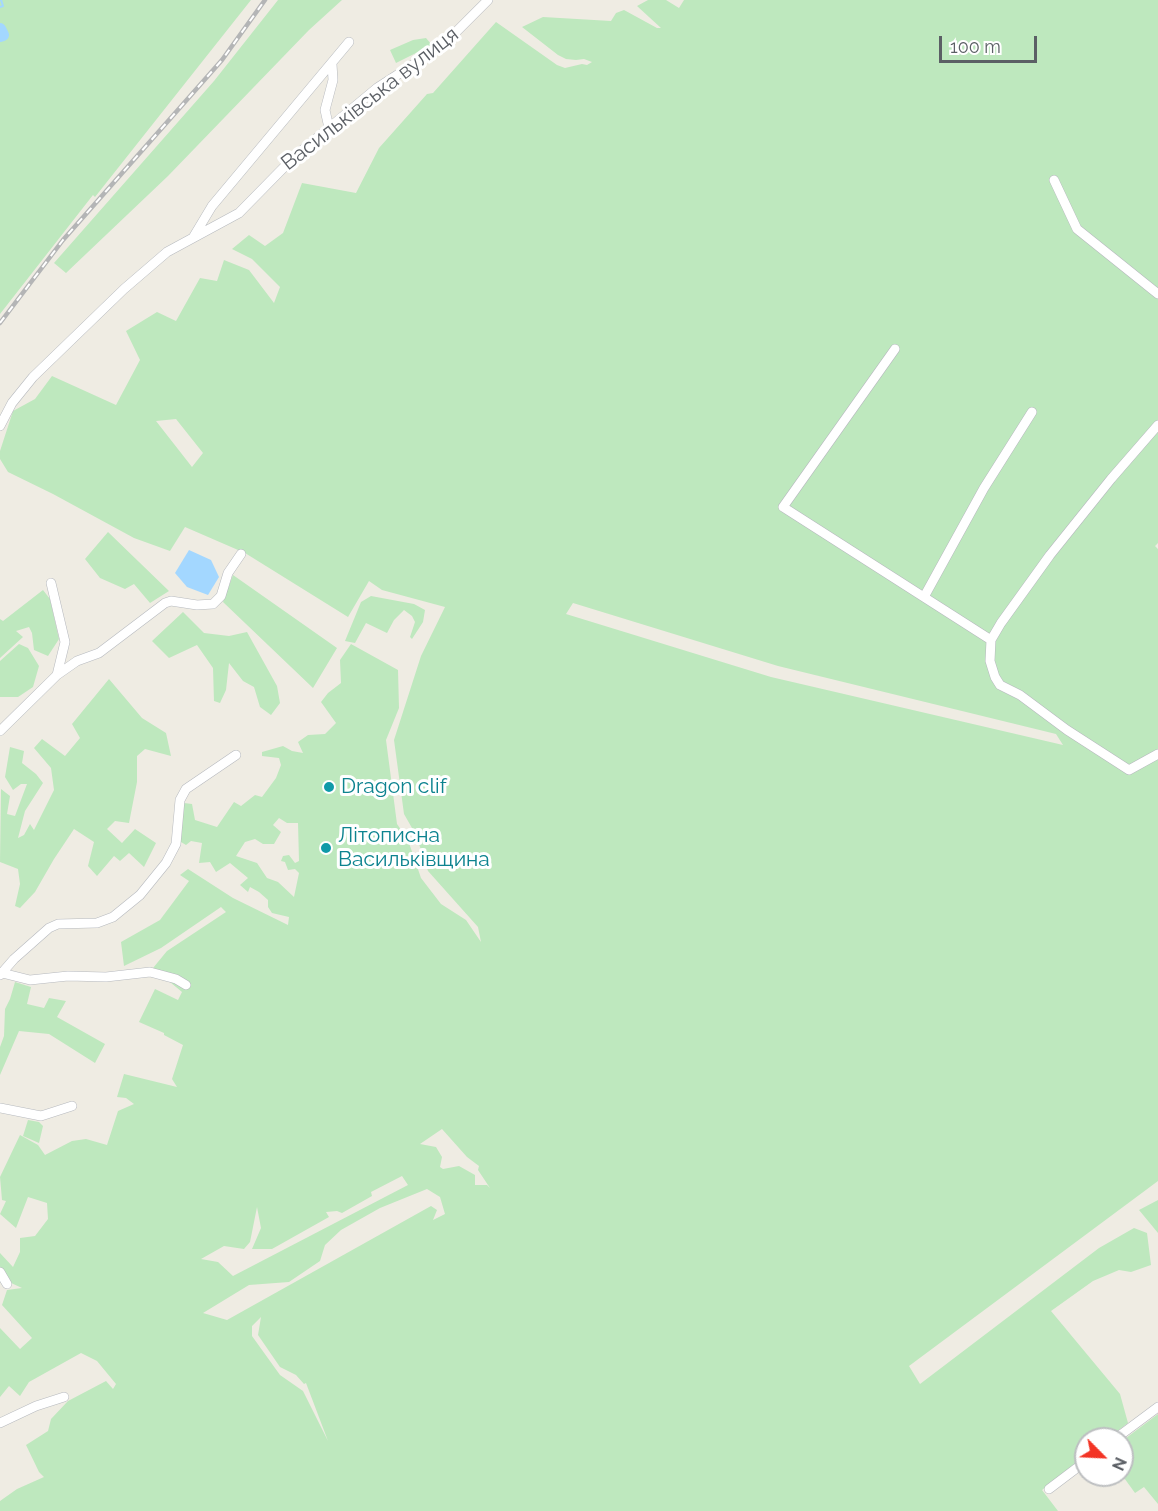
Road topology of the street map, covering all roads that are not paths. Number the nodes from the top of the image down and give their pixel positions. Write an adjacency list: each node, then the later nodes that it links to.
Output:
1 (488, 0): 4 (street, Васильківська вулиця)
2 (349, 42): 3 (street, Васильківська вулиця)
3 (332, 64): 4 (street); 6 (street, Васильківська вулиця)
4 (329, 128): 6 (street, Васильківська вулиця)
5 (1054, 180): 7 (street)
6 (194, 236): 11 (street, Васильківська вулиця)
7 (1158, 294)
8 (895, 349): 14 (street)
9 (1032, 412): 14 (street)
10 (1158, 425): 15 (street)
11 (0, 426)
12 (241, 554): 16 (street)
13 (51, 583): 16 (street)
14 (924, 597): 15 (street)
15 (991, 640): 18 (street)
16 (57, 675): 17 (street)
17 (2, 724)
18 (1158, 754)
19 (236, 755): 20 (street)
20 (1, 974): 21 (street)
21 (186, 985)
22 (72, 1106): 23 (street)
23 (0, 1108)
24 (0, 1272): 25 (street)
25 (8, 1284)
26 (64, 1397): 28 (street)
27 (1158, 1407): 29 (street)
28 (0, 1423)
29 (1131, 1427)
30 (1074, 1470): 31 (street)
31 (1049, 1490)

